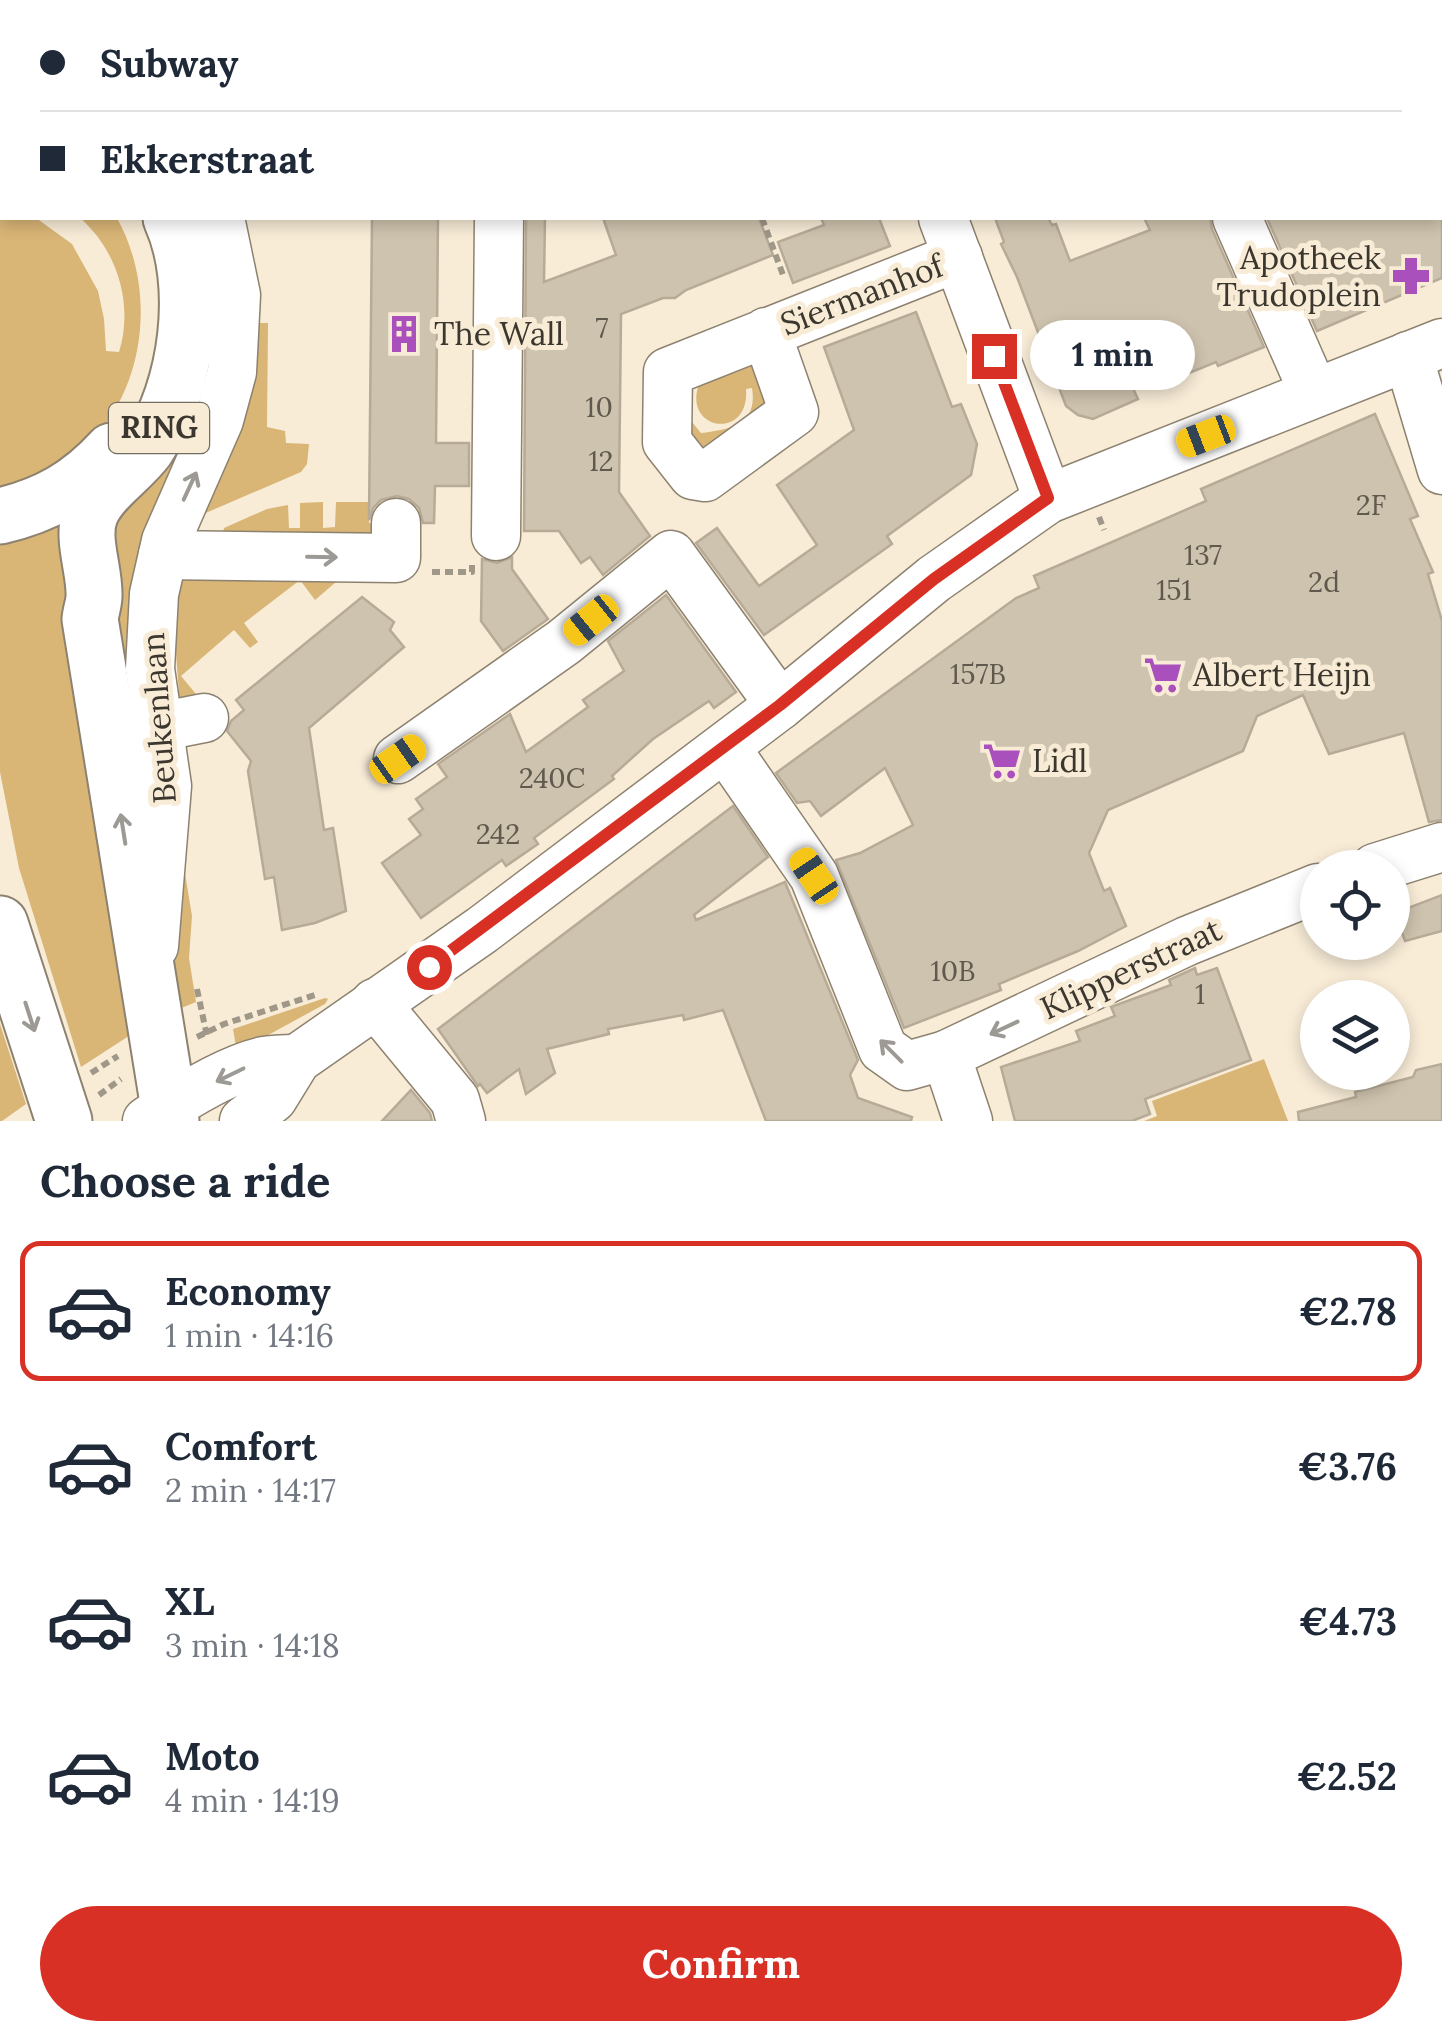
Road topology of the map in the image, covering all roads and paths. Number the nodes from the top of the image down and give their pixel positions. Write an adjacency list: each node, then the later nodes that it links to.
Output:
1 (145, 220): 13 (main road, RING)
2 (171, 220): 20 (main road, Beukenlaan / RING)
3 (220, 220): 18 (street, Beukenlaan, one-way to 3)
4 (500, 220): 17 (street)
5 (763, 220): 8 (path)
6 (1239, 220): 11 (street)
7 (950, 237): 9 (street, Siermanhof); 14 (street)
8 (784, 275)
9 (766, 332)
10 (1425, 350): 11 (street); 12 (street)
11 (1314, 393): 14 (street)
12 (1442, 470)
13 (63, 494): 15 (main road, RING); 20 (main road, Beukenlaan / RING)
14 (1048, 498): 21 (street)
15 (0, 516)
16 (396, 523): 18 (street, one-way to 16)
17 (484, 544): 19 (path)
18 (163, 555): 28 (street, Beukenlaan)
19 (414, 572)
20 (90, 618): 28 (main road, Beukenlaan / RING, one-way to 20)
21 (780, 705): 22 (street); 23 (street)
22 (725, 747): 29 (street); 32 (street, Klipperstraat, one-way to 22)
23 (398, 759)
24 (1442, 846): 25 (street)
25 (1410, 857)
26 (1300, 895): 32 (street, Klipperstraat, one-way to 32)
27 (0, 924): 34 (main road, one-way to 34)
28 (149, 994): 35 (main road, Beukenlaan / RING)
29 (374, 1003): 30 (path); 33 (street); 37 (street)
30 (206, 1033)
31 (126, 1051): 34 (path)
32 (946, 1055): 38 (street)
33 (297, 1059): 35 (street, one-way to 35); 36 (street)
34 (74, 1099)
35 (162, 1116)
36 (244, 1121)
37 (461, 1121)
38 (968, 1121)

